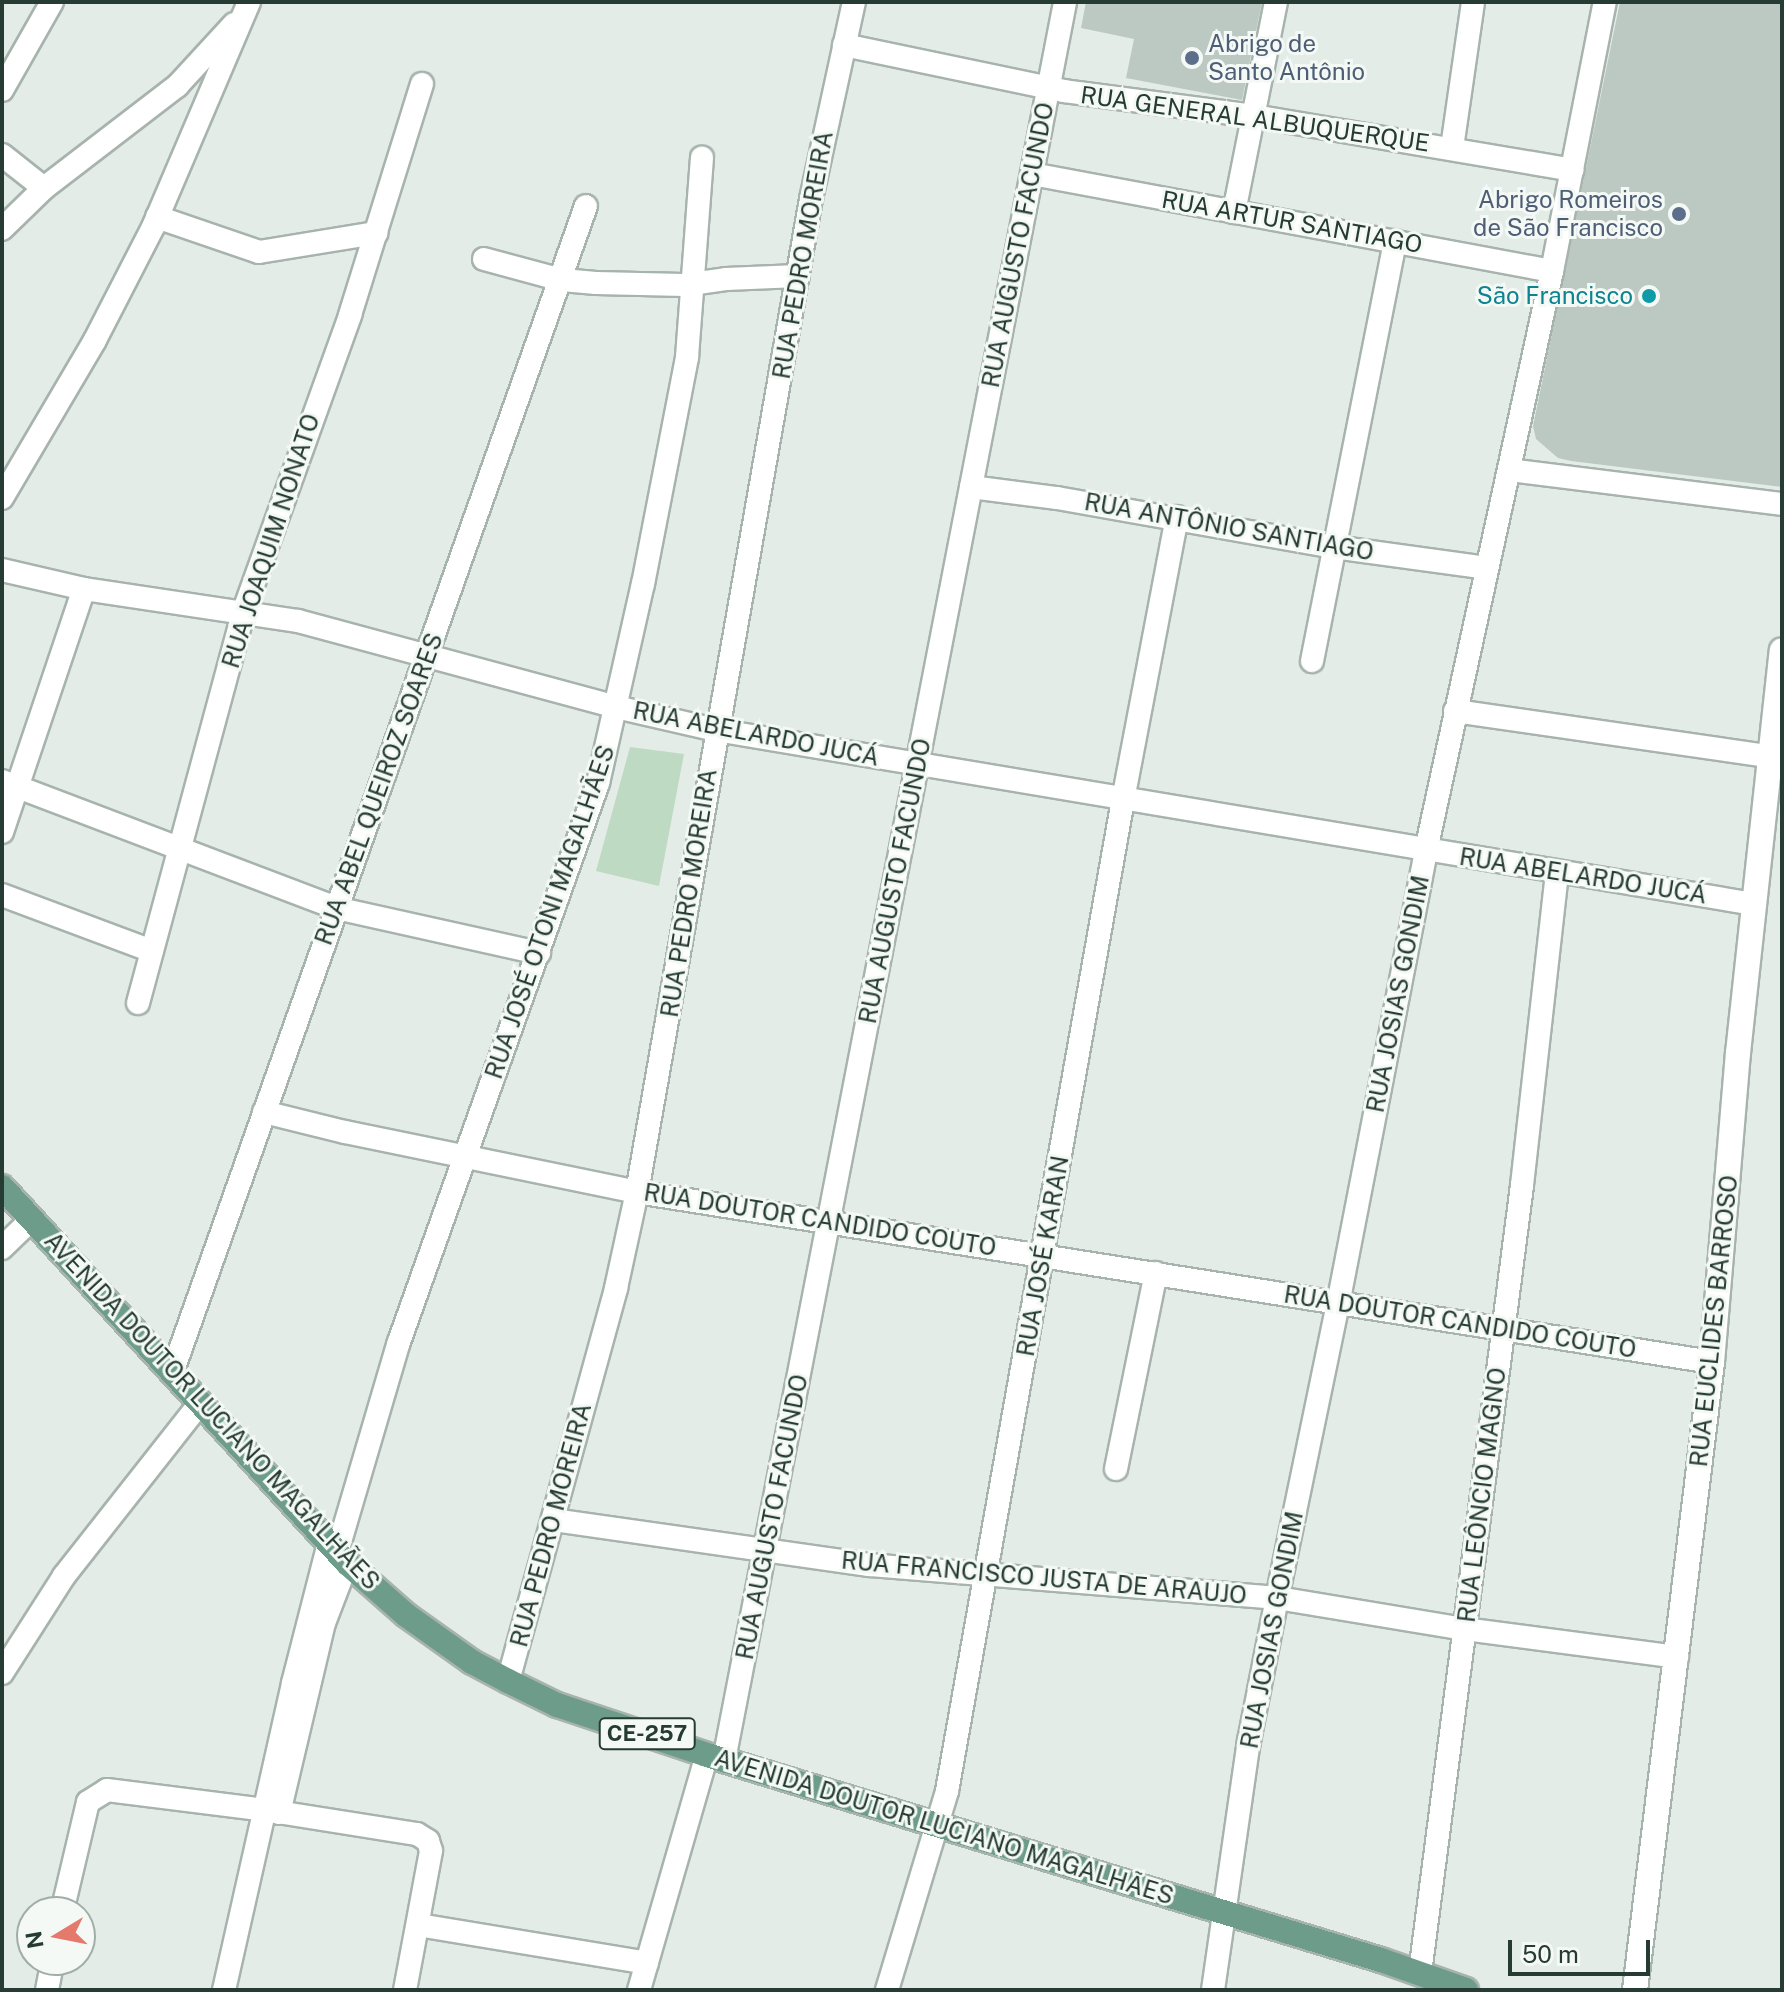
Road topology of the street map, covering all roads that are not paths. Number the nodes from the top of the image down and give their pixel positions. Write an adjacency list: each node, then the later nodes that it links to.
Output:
1 (52, 2): 11 (street)
2 (854, 2): 8 (street, RUA PEDRO MOREIRA)
3 (1065, 2): 10 (street, RUA AUGUSTO FACUNDO)
4 (1276, 2): 12 (street)
5 (1473, 2): 13 (street)
6 (1605, 2): 16 (street, RUA JOSIAS GONDIM)
7 (246, 7): 18 (street); 21 (street)
8 (844, 45): 10 (street, RUA GENERAL ALBUQUERQUE); 27 (street, RUA PEDRO MOREIRA)
9 (422, 84): 23 (street, RUA JOAQUIM NONATO)
10 (1048, 88): 12 (street, RUA GENERAL ALBUQUERQUE); 17 (street, RUA AUGUSTO FACUNDO)
11 (2, 90)
12 (1254, 116): 13 (street, RUA GENERAL ALBUQUERQUE); 20 (street)
13 (1452, 148): 16 (street, RUA GENERAL ALBUQUERQUE)
14 (2, 155): 18 (street)
15 (702, 158): 29 (street, RUA JOSÉ OTONI MAGALHÃES)
16 (1572, 170): 26 (street, RUA JOSIAS GONDIM)
17 (1032, 174): 20 (street, RUA ARTUR SANTIAGO); 31 (street, RUA AUGUSTO FACUNDO)
18 (44, 188): 22 (street)
19 (586, 206): 28 (street, RUA ABEL QUEIROZ SOARES)
20 (1234, 212): 24 (street, RUA ARTUR SANTIAGO)
21 (157, 217): 23 (street); 32 (street)
22 (2, 229)
23 (376, 233): 39 (street, RUA JOAQUIM NONATO)
24 (1395, 241): 26 (street, RUA ARTUR SANTIAGO); 35 (street)
25 (484, 259): 28 (street)
26 (1552, 271): 30 (street, RUA JOSIAS GONDIM)
27 (798, 276): 29 (street); 45 (street, RUA PEDRO MOREIRA)
28 (562, 280): 29 (street); 41 (street, RUA ABEL QUEIROZ SOARES)
29 (693, 284): 43 (street, RUA JOSÉ OTONI MAGALHÃES)
30 (1509, 470): 33 (street); 36 (street, RUA JOSIAS GONDIM)
31 (971, 487): 34 (street, RUA ANTÔNIO SANTIAGO); 47 (street, RUA AUGUSTO FACUNDO)
32 (2, 498)
33 (1782, 504)
34 (1177, 517): 35 (street, RUA ANTÔNIO SANTIAGO); 49 (street, RUA JOSÉ KARAN)
35 (1334, 547): 36 (street, RUA ANTÔNIO SANTIAGO); 42 (street)
36 (1487, 568): 44 (street, RUA JOSIAS GONDIM)
37 (2, 570): 38 (street, RUA ABELARDO JUCÁ)
38 (84, 589): 39 (street, RUA ABELARDO JUCÁ); 48 (street)
39 (243, 613): 41 (street, RUA ABELARDO JUCÁ); 51 (street, RUA JOAQUIM NONATO)
40 (1782, 650): 46 (street, RUA EUCLIDES BARROSO)
41 (428, 657): 43 (street, RUA ABELARDO JUCÁ); 56 (street, RUA ABEL QUEIROZ SOARES)
42 (1312, 661)
43 (616, 707): 45 (street, RUA ABELARDO JUCÁ); 58 (street, RUA JOSÉ OTONI MAGALHÃES)
44 (1455, 711): 46 (street); 52 (street, RUA JOSIAS GONDIM)
45 (716, 730): 47 (street, RUA ABELARDO JUCÁ); 63 (street, RUA PEDRO MOREIRA)
46 (1768, 756): 55 (street, RUA EUCLIDES BARROSO)
47 (918, 766): 49 (street, RUA ABELARDO JUCÁ); 65 (street, RUA AUGUSTO FACUNDO)
48 (9, 784): 50 (street); 51 (street)
49 (1123, 800): 52 (street, RUA ABELARDO JUCÁ); 67 (street, RUA JOSÉ KARAN)
50 (2, 832)
51 (181, 847): 56 (street); 57 (street, RUA JOAQUIM NONATO)
52 (1426, 850): 53 (street, RUA ABELARDO JUCÁ); 69 (street, RUA JOSIAS GONDIM)
53 (1557, 873): 55 (street, RUA ABELARDO JUCÁ); 70 (street, RUA LEÔNCIO MAGNO)
54 (2, 895): 57 (street)
55 (1754, 904): 71 (street, RUA EUCLIDES BARROSO)
56 (336, 908): 58 (street); 60 (street, RUA ABEL QUEIROZ SOARES)
57 (152, 951): 59 (street, RUA JOAQUIM NONATO)
58 (539, 953): 61 (street, RUA JOSÉ OTONI MAGALHÃES)
59 (138, 1003)
60 (264, 1112): 61 (street, RUA DOUTOR CANDIDO COUTO); 72 (street, RUA ABEL QUEIROZ SOARES)
61 (464, 1157): 63 (street, RUA DOUTOR CANDIDO COUTO); 77 (street, RUA JOSÉ OTONI MAGALHÃES)
62 (2, 1187): 64 (main road, AVENIDA DOUTOR LUCIANO MAGALHÃES / CE-257)
63 (637, 1192): 65 (street, RUA DOUTOR CANDIDO COUTO); 75 (street, RUA PEDRO MOREIRA)
64 (32, 1219): 66 (street); 72 (main road, AVENIDA DOUTOR LUCIANO MAGALHÃES / CE-257)
65 (828, 1224): 67 (street, RUA DOUTOR CANDIDO COUTO); 76 (street, RUA AUGUSTO FACUNDO)
66 (2, 1248)
67 (1044, 1255): 68 (street, RUA DOUTOR CANDIDO COUTO); 78 (street, RUA JOSÉ KARAN)
68 (1156, 1273): 69 (street, RUA DOUTOR CANDIDO COUTO); 74 (street)
69 (1338, 1304): 70 (street, RUA DOUTOR CANDIDO COUTO); 79 (street, RUA JOSIAS GONDIM)
70 (1503, 1327): 71 (street, RUA DOUTOR CANDIDO COUTO); 80 (street, RUA LEÔNCIO MAGNO)
71 (1712, 1362): 81 (street, RUA EUCLIDES BARROSO)
72 (172, 1373): 73 (main road, AVENIDA DOUTOR LUCIANO MAGALHÃES / CE-257)
73 (200, 1403): 77 (main road, AVENIDA DOUTOR LUCIANO MAGALHÃES / CE-257); 82 (street)
74 (1116, 1469)
75 (553, 1520): 76 (street, RUA FRANCISCO JUSTA DE ARAUJO); 83 (street, RUA PEDRO MOREIRA)
76 (766, 1552): 78 (street, RUA FRANCISCO JUSTA DE ARAUJO); 84 (street, RUA AUGUSTO FACUNDO)
77 (338, 1553): 83 (main road, AVENIDA DOUTOR LUCIANO MAGALHÃES / CE-257); 85 (street, RUA JOSÉ OTONI MAGALHÃES)
78 (986, 1575): 79 (street, RUA FRANCISCO JUSTA DE ARAUJO); 86 (street, RUA JOSÉ KARAN)
79 (1277, 1598): 80 (street, RUA FRANCISCO JUSTA DE ARAUJO); 88 (street, RUA JOSIAS GONDIM)
80 (1465, 1629): 81 (street, RUA FRANCISCO JUSTA DE ARAUJO); 91 (street, RUA LEÔNCIO MAGNO)
81 (1677, 1657): 99 (street, RUA EUCLIDES BARROSO)
82 (2, 1673)
83 (508, 1681): 84 (main road, AVENIDA DOUTOR LUCIANO MAGALHÃES / CE-257)
84 (715, 1757): 86 (main road, AVENIDA DOUTOR LUCIANO MAGALHÃES / CE-257); 90 (street, RUA AUGUSTO FACUNDO)
85 (272, 1811): 87 (street); 89 (street); 92 (street); 93 (street)
86 (939, 1826): 88 (main road, AVENIDA DOUTOR LUCIANO MAGALHÃES / CE-257); 96 (street, RUA JOSÉ KARAN)
87 (66, 1896)
88 (1226, 1914): 91 (main road, AVENIDA DOUTOR LUCIANO MAGALHÃES / CE-257); 97 (street, RUA JOSIAS GONDIM)
89 (418, 1925): 90 (street); 94 (street)
90 (647, 1963): 95 (street, RUA AUGUSTO FACUNDO)
91 (1420, 1973): 98 (main road, AVENIDA DOUTOR LUCIANO MAGALHÃES / CE-257)
92 (224, 1990)
93 (240, 1990)
94 (405, 1990)
95 (639, 1990)
96 (887, 1990)
97 (1213, 1990)
98 (1466, 1990)
99 (1635, 1990)

